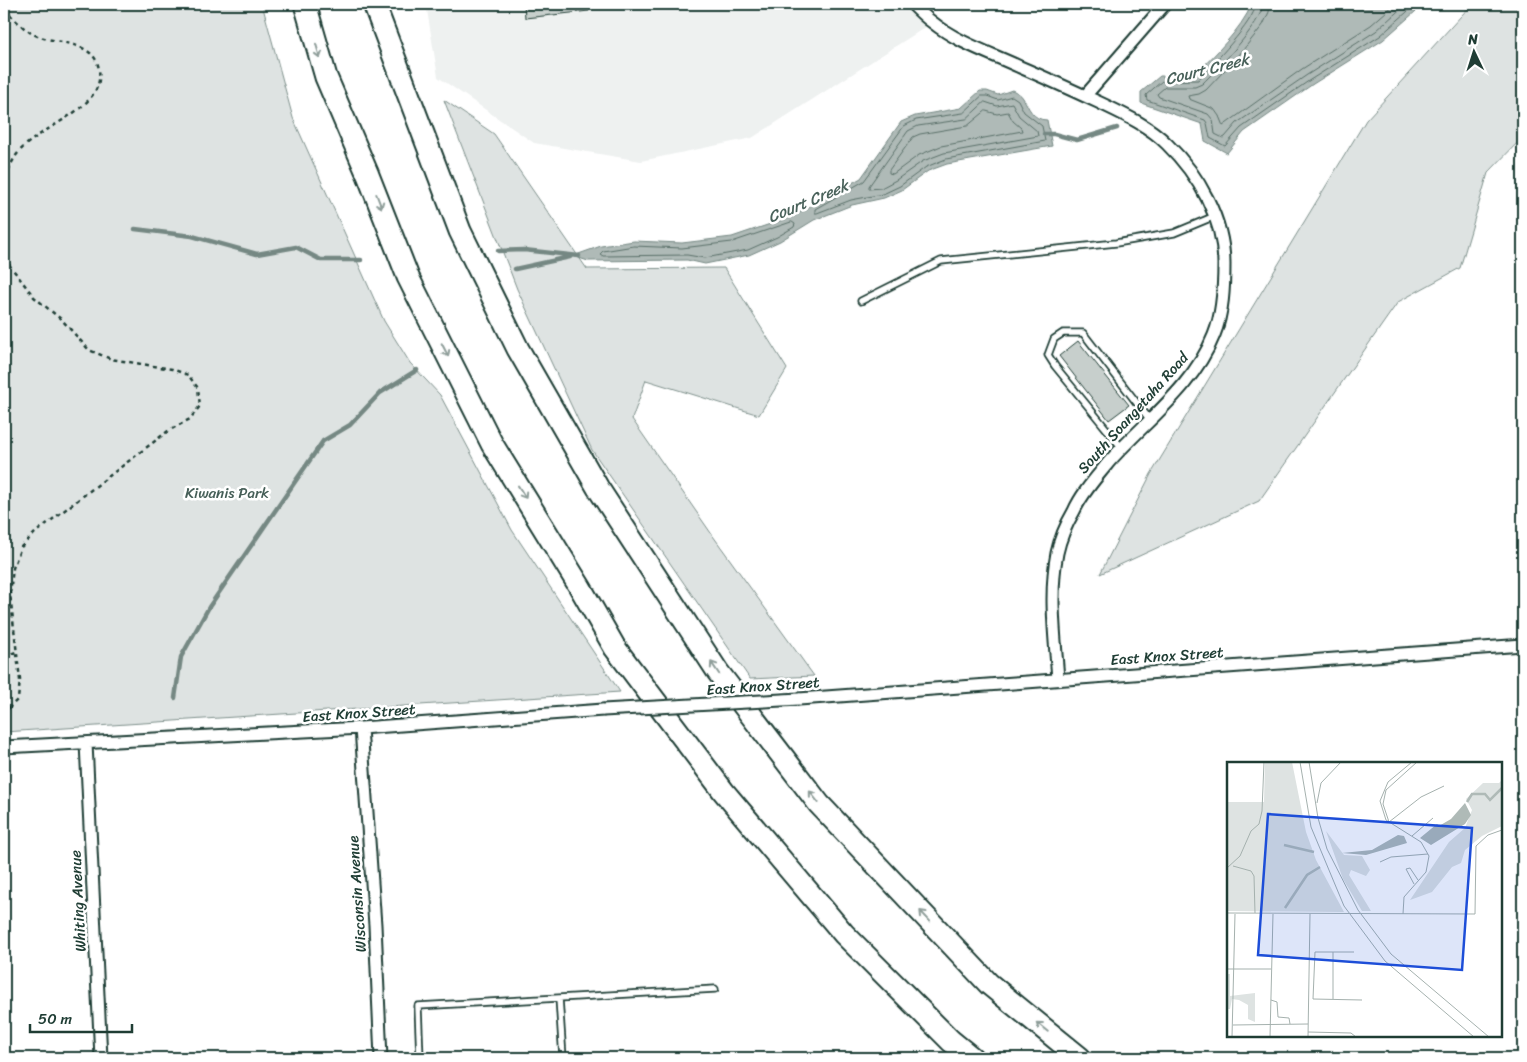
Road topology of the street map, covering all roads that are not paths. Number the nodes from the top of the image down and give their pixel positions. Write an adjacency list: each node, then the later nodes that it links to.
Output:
1 (305, 4): 21 (highway, one-way to 21)
2 (912, 4): 5 (street, South Soangetaha Road)
3 (1165, 4): 5 (street)
4 (375, 6): 22 (highway, one-way to 4)
5 (1085, 96): 6 (street, South Soangetaha Road)
6 (1215, 216): 7 (lane); 8 (street, South Soangetaha Road)
7 (861, 301)
8 (1150, 420): 9 (street, South Soangetaha Road); 9 (lane)
9 (1122, 448): 11 (street, South Soangetaha Road)
10 (1523, 645): 11 (street, East Knox Street)
11 (1058, 679): 12 (street, East Knox Street, bridge)
12 (361, 728): 13 (street, East Knox Street); 18 (street, Wisconsin Avenue)
13 (86, 743): 14 (street, East Knox Street); 17 (street, Whiting Avenue)
14 (4, 747)
15 (715, 989): 16 (lane)
16 (559, 998): 19 (lane); 20 (lane)
17 (101, 1058)
18 (381, 1058)
19 (420, 1058)
20 (563, 1058)
21 (972, 1058)
22 (1080, 1058)

